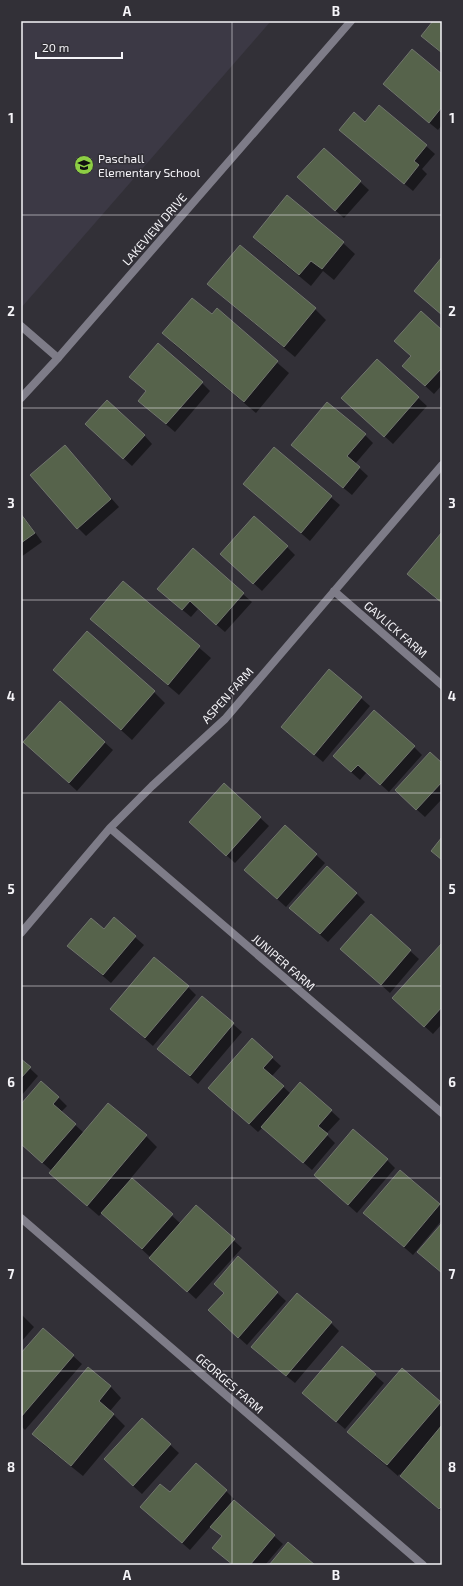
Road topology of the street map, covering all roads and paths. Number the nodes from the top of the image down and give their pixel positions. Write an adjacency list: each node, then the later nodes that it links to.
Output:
1 (351, 21): 3 (street, LAKEVIEW DRIVE)
2 (21, 326): 3 (street)
3 (58, 358): 4 (street, LAKEVIEW DRIVE)
4 (21, 398)
5 (442, 465): 6 (street, ASPEN FARM)
6 (334, 591): 7 (street, GAVLICK FARM); 8 (street, ASPEN FARM)
7 (442, 685)
8 (110, 828): 9 (street, ASPEN FARM); 10 (street, JUNIPER FARM)
9 (21, 933)
10 (442, 1113)
11 (21, 1218): 12 (street, GEORGES FARM)
12 (423, 1565)

